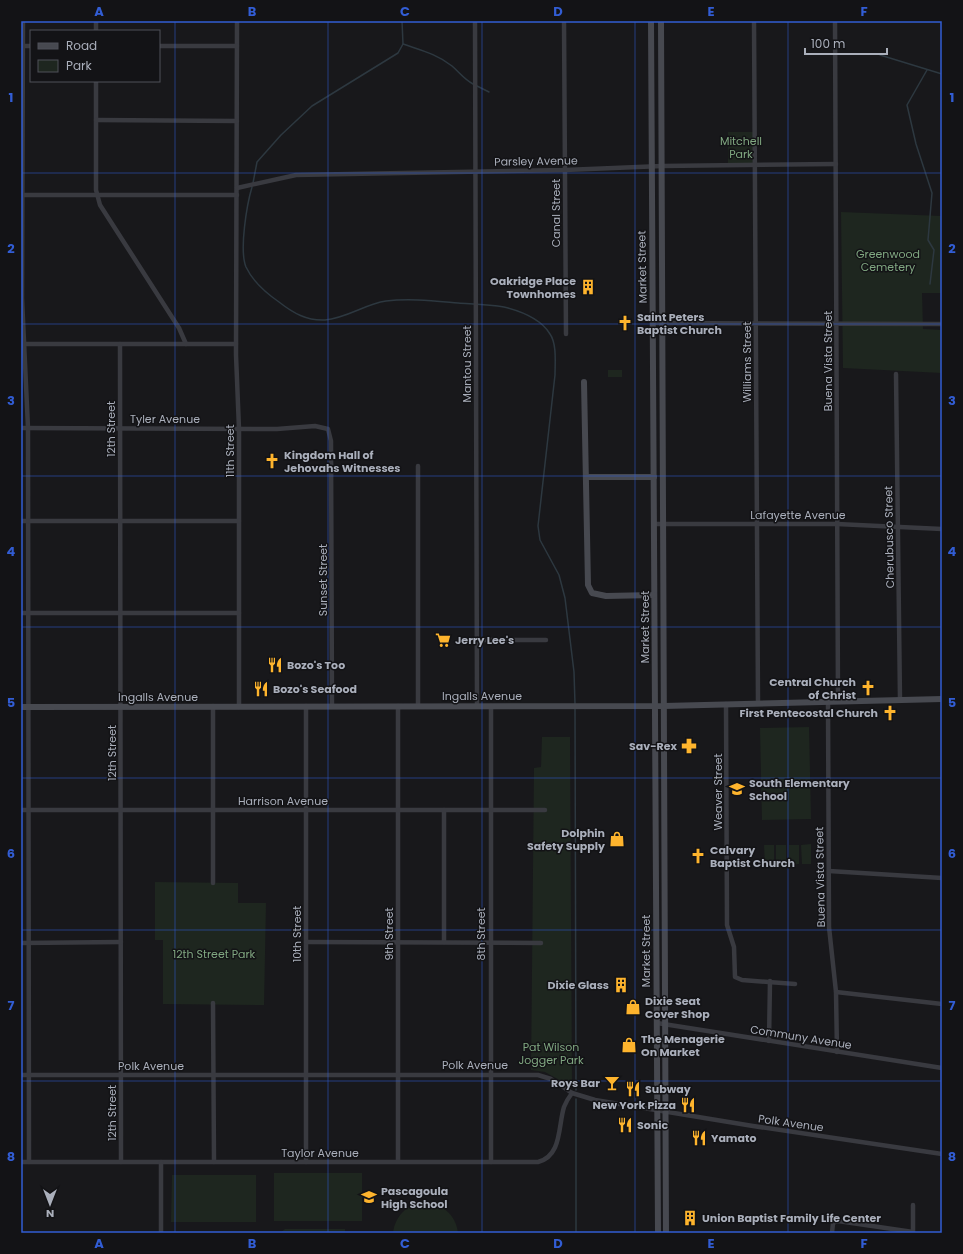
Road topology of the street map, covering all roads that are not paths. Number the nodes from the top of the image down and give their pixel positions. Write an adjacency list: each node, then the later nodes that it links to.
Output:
1 (23, 21): 9 (street)
2 (237, 21): 11 (street)
3 (475, 21): 21 (street, Mantou Street)
4 (564, 21): 20 (street, Canal Street)
5 (650, 21): 19 (street, Market Street)
6 (661, 21): 18 (street, Market Street)
7 (754, 21): 17 (street, Williams Street)
8 (835, 21): 16 (street, Buena Vista Street)
9 (22, 46): 13 (street)
10 (160, 46): 11 (street)
11 (237, 46): 15 (street)
12 (96, 82): 14 (street)
13 (22, 120): 23 (street)
14 (96, 120): 15 (street); 24 (street)
15 (237, 121): 22 (street)
16 (836, 164): 17 (street, Parsley Avenue); 27 (street, Buena Vista Street)
17 (755, 165): 18 (street, Parsley Avenue); 26 (street, Williams Street)
18 (662, 166): 19 (street, Parsley Avenue); 29 (street, Market Street)
19 (650, 167): 20 (street, Parsley Avenue); 28 (street, Market Street)
20 (565, 170): 21 (street, Parsley Avenue); 31 (street, Canal Street)
21 (475, 172): 22 (street, Parsley Avenue); 61 (street, Mantou Street)
22 (237, 188): 25 (street, 11th Street)
23 (22, 195): 24 (street); 32 (street)
24 (97, 195): 25 (street); 34 (street)
25 (237, 195): 35 (street, 11th Street)
26 (756, 322): 27 (street); 29 (street); 52 (street, Williams Street)
27 (836, 322): 30 (street); 53 (street, Buena Vista Street)
28 (653, 323): 29 (street); 45 (street, Market Street)
29 (662, 323): 51 (street, Market Street)
30 (942, 324)
31 (566, 334)
32 (22, 344): 33 (street); 39 (street)
33 (120, 344): 34 (street); 40 (street, 12th Street)
34 (186, 344): 35 (street)
35 (236, 344): 41 (street, 11th Street)
36 (896, 374): 54 (street, Cherubusco Street)
37 (584, 382): 44 (street)
38 (21, 428): 39 (street, Tyler Avenue)
39 (28, 428): 40 (street, Tyler Avenue); 48 (street)
40 (120, 428): 41 (street, Tyler Avenue); 49 (street, 12th Street)
41 (239, 429): 42 (street, Tyler Avenue); 46 (street, 11th Street)
42 (285, 429): 71 (street, Sunset Street)
43 (418, 466): 73 (street)
44 (586, 477): 45 (street); 56 (street)
45 (654, 477): 50 (street, Market Street)
46 (239, 520): 49 (street); 60 (street, 11th Street)
47 (21, 521): 48 (street)
48 (28, 521): 49 (street); 58 (street)
49 (120, 521): 59 (street, 12th Street)
50 (654, 524): 51 (street, Lafayette Avenue); 56 (street, Market Street)
51 (663, 524): 52 (street, Lafayette Avenue); 77 (street, Market Street)
52 (757, 524): 53 (street, Lafayette Avenue); 68 (street, Williams Street)
53 (837, 524): 54 (street, Lafayette Avenue); 66 (street, Buena Vista Street)
54 (898, 526): 55 (street, Lafayette Avenue); 64 (street, Cherubusco Street)
55 (942, 529)
56 (654, 595): 76 (street, Market Street)
57 (21, 613): 58 (street)
58 (28, 613): 59 (street); 79 (street)
59 (120, 613): 60 (street); 80 (street, 12th Street)
60 (239, 613): 81 (street, 11th Street)
61 (476, 640): 62 (street); 74 (street, Mantou Street)
62 (546, 640)
63 (942, 699): 64 (street, Ingalls Avenue)
64 (900, 700): 66 (street, Ingalls Avenue)
65 (828, 702): 66 (street, Ingalls Avenue); 68 (street, Ingalls Avenue); 91 (street, Buena Vista Street)
66 (838, 702)
67 (726, 704): 68 (street, Ingalls Avenue); 77 (street, Ingalls Avenue); 102 (street, Weaver Street)
68 (758, 704)
69 (213, 706): 80 (street, Ingalls Avenue); 81 (street, Ingalls Avenue); 87 (street)
70 (306, 706): 71 (street, Ingalls Avenue); 81 (street, Ingalls Avenue); 88 (street, 10th Street)
71 (332, 706): 72 (street, Ingalls Avenue)
72 (398, 706): 73 (street, Ingalls Avenue); 82 (street, 9th Street)
73 (418, 706): 74 (street, Ingalls Avenue)
74 (477, 706): 75 (street, Ingalls Avenue)
75 (492, 706): 76 (street, Ingalls Avenue); 83 (street, 8th Street)
76 (655, 706): 77 (street, Ingalls Avenue); 107 (street, Market Street)
77 (664, 706): 108 (street, Market Street)
78 (21, 707): 79 (street, Ingalls Avenue)
79 (28, 707): 80 (street, Ingalls Avenue); 85 (street)
80 (120, 707): 86 (street, 12th Street)
81 (239, 707)
82 (398, 809): 88 (street, Harrison Avenue); 89 (street, Harrison Avenue); 97 (street, 9th Street)
83 (490, 809): 89 (street, Harrison Avenue); 90 (street, Harrison Avenue); 99 (street, 8th Street)
84 (21, 810): 85 (street, Harrison Avenue)
85 (28, 810): 86 (street, Harrison Avenue); 94 (street)
86 (121, 810): 87 (street, Harrison Avenue); 95 (street, 12th Street)
87 (213, 810): 88 (street, Harrison Avenue); 93 (street)
88 (306, 810): 96 (street, 10th Street)
89 (444, 810): 98 (street)
90 (545, 810)
91 (829, 871): 92 (street); 104 (street, Buena Vista Street)
92 (942, 878)
93 (213, 883)
94 (28, 942): 95 (street); 100 (street); 115 (street)
95 (121, 942): 116 (street, 12th Street)
96 (306, 942): 97 (street); 118 (street, 10th Street)
97 (398, 942): 98 (street); 112 (street, 9th Street)
98 (444, 942): 99 (street)
99 (490, 942): 101 (street); 113 (street, 8th Street)
100 (21, 943)
101 (542, 943)
102 (770, 981): 103 (street); 109 (street)
103 (795, 984)
104 (836, 992): 106 (street); 110 (street, Buena Vista Street)
105 (213, 1003): 117 (street)
106 (942, 1004)
107 (657, 1023): 108 (street, Communy Avenue); 120 (street, Market Street)
108 (665, 1025): 109 (street, Communy Avenue); 121 (street, Market Street)
109 (769, 1041): 110 (street, Communy Avenue)
110 (837, 1052): 111 (street, Communy Avenue)
111 (942, 1068)
112 (398, 1074): 113 (street, Polk Avenue); 118 (street, Polk Avenue); 123 (street, 9th Street)
113 (491, 1074): 119 (street, Polk Avenue); 130 (street, 8th Street)
114 (21, 1075): 115 (street, Polk Avenue)
115 (29, 1075): 116 (street, Polk Avenue); 125 (street)
116 (121, 1075): 117 (street, Polk Avenue); 126 (street, 12th Street)
117 (214, 1075): 118 (street, Polk Avenue); 128 (street)
118 (306, 1075): 129 (street, 10th Street)
119 (572, 1093): 120 (street, Polk Avenue); 130 (street, Taylor Avenue)
120 (658, 1110): 121 (street, Polk Avenue); 134 (street, Market Street)
121 (665, 1112): 122 (street, Polk Avenue); 135 (street, Market Street)
122 (942, 1154)
123 (398, 1161): 129 (street, Taylor Avenue); 130 (street, Taylor Avenue)
124 (21, 1162): 125 (street, Taylor Avenue)
125 (29, 1162): 126 (street, Taylor Avenue)
126 (121, 1162): 127 (street, Taylor Avenue)
127 (161, 1162): 128 (street, Taylor Avenue); 133 (street)
128 (214, 1162): 129 (street, Taylor Avenue)
129 (306, 1162)
130 (491, 1162)
131 (913, 1205): 132 (street)
132 (913, 1232): 136 (street)
133 (161, 1233)
134 (658, 1233)
135 (666, 1233)
136 (832, 1233)

